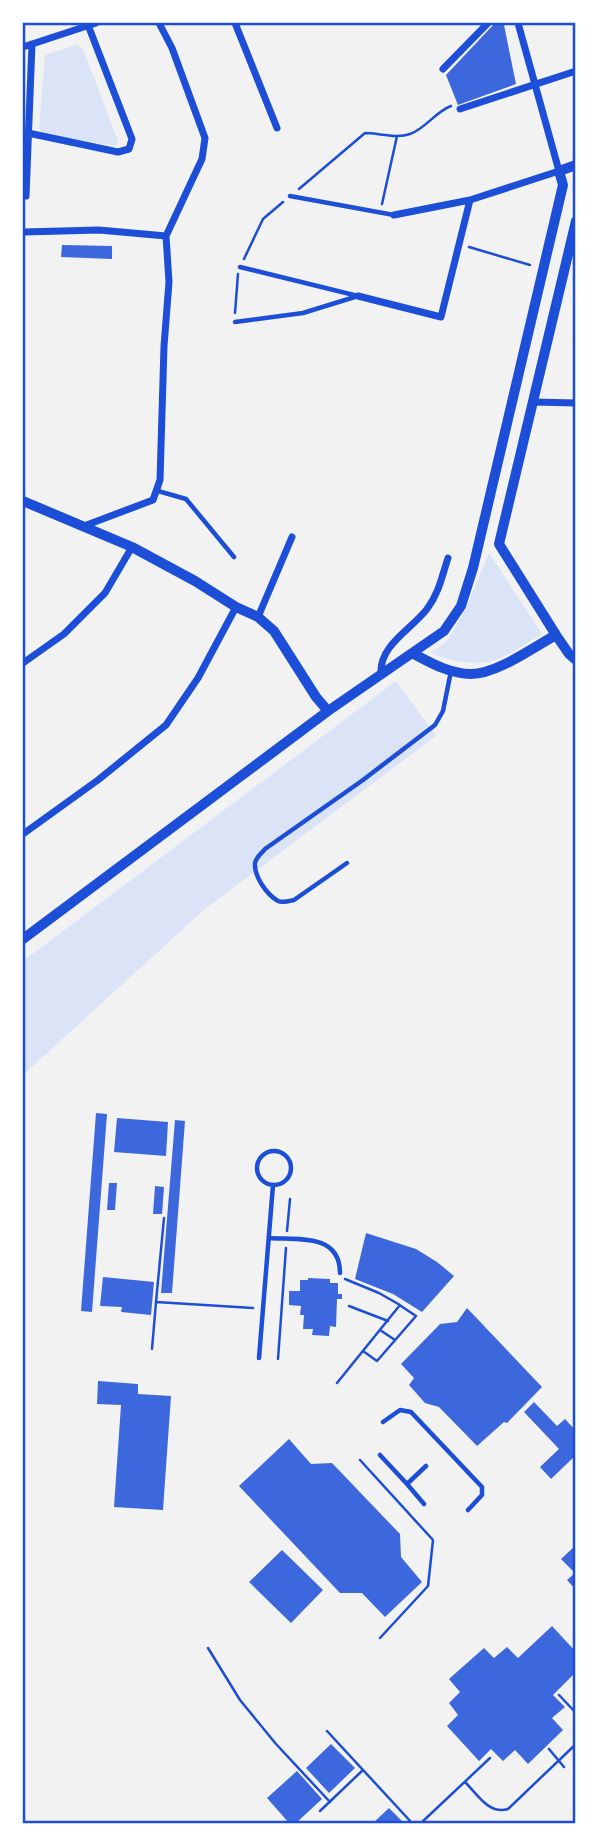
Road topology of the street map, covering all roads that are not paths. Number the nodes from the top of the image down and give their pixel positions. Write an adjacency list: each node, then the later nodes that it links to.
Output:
1 (159, 23): 22 (street)
2 (235, 23): 12 (street)
3 (488, 23): 8 (street)
4 (518, 23): 10 (street)
5 (92, 24): 6 (street); 13 (street)
6 (32, 44): 7 (street); 13 (street)
7 (23, 47)
8 (443, 69)
9 (576, 71): 10 (street)
10 (537, 84): 11 (street); 15 (street)
11 (460, 109)
12 (277, 128)
13 (28, 133): 16 (street)
14 (576, 165): 15 (street)
15 (559, 171): 18 (street); 38 (street)
16 (26, 196)
17 (290, 196): 19 (lane)
18 (471, 200): 19 (street); 24 (street)
19 (394, 215)
20 (576, 221): 26 (street)
21 (23, 232): 22 (street)
22 (166, 236): 28 (street)
23 (240, 267): 24 (lane)
24 (358, 296): 25 (lane)
25 (235, 322)
26 (532, 402): 27 (street); 37 (street)
27 (576, 403)
28 (158, 491): 30 (street); 33 (lane)
29 (23, 501): 30 (street)
30 (84, 526): 32 (street)
31 (292, 537): 36 (street)
32 (132, 547): 35 (street); 40 (street)
33 (234, 557)
34 (448, 558): 42 (street)
35 (236, 607): 36 (street); 44 (street)
36 (258, 617): 43 (street)
37 (556, 635): 39 (street); 41 (street)
38 (414, 654): 41 (street); 42 (street)
39 (576, 660)
40 (23, 663)
41 (452, 671): 45 (lane)
42 (381, 674): 43 (street)
43 (328, 710): 46 (street)
44 (23, 834)
45 (347, 863)
46 (23, 939)
47 (273, 1185): 47 (lane); 48 (lane)
48 (269, 1238): 49 (lane); 50 (lane)
49 (340, 1273)
50 (259, 1358)
51 (383, 1422): 56 (lane)
52 (380, 1455): 54 (lane)
53 (426, 1466): 54 (lane)
54 (407, 1484): 55 (lane)
55 (424, 1504)
56 (468, 1510)

